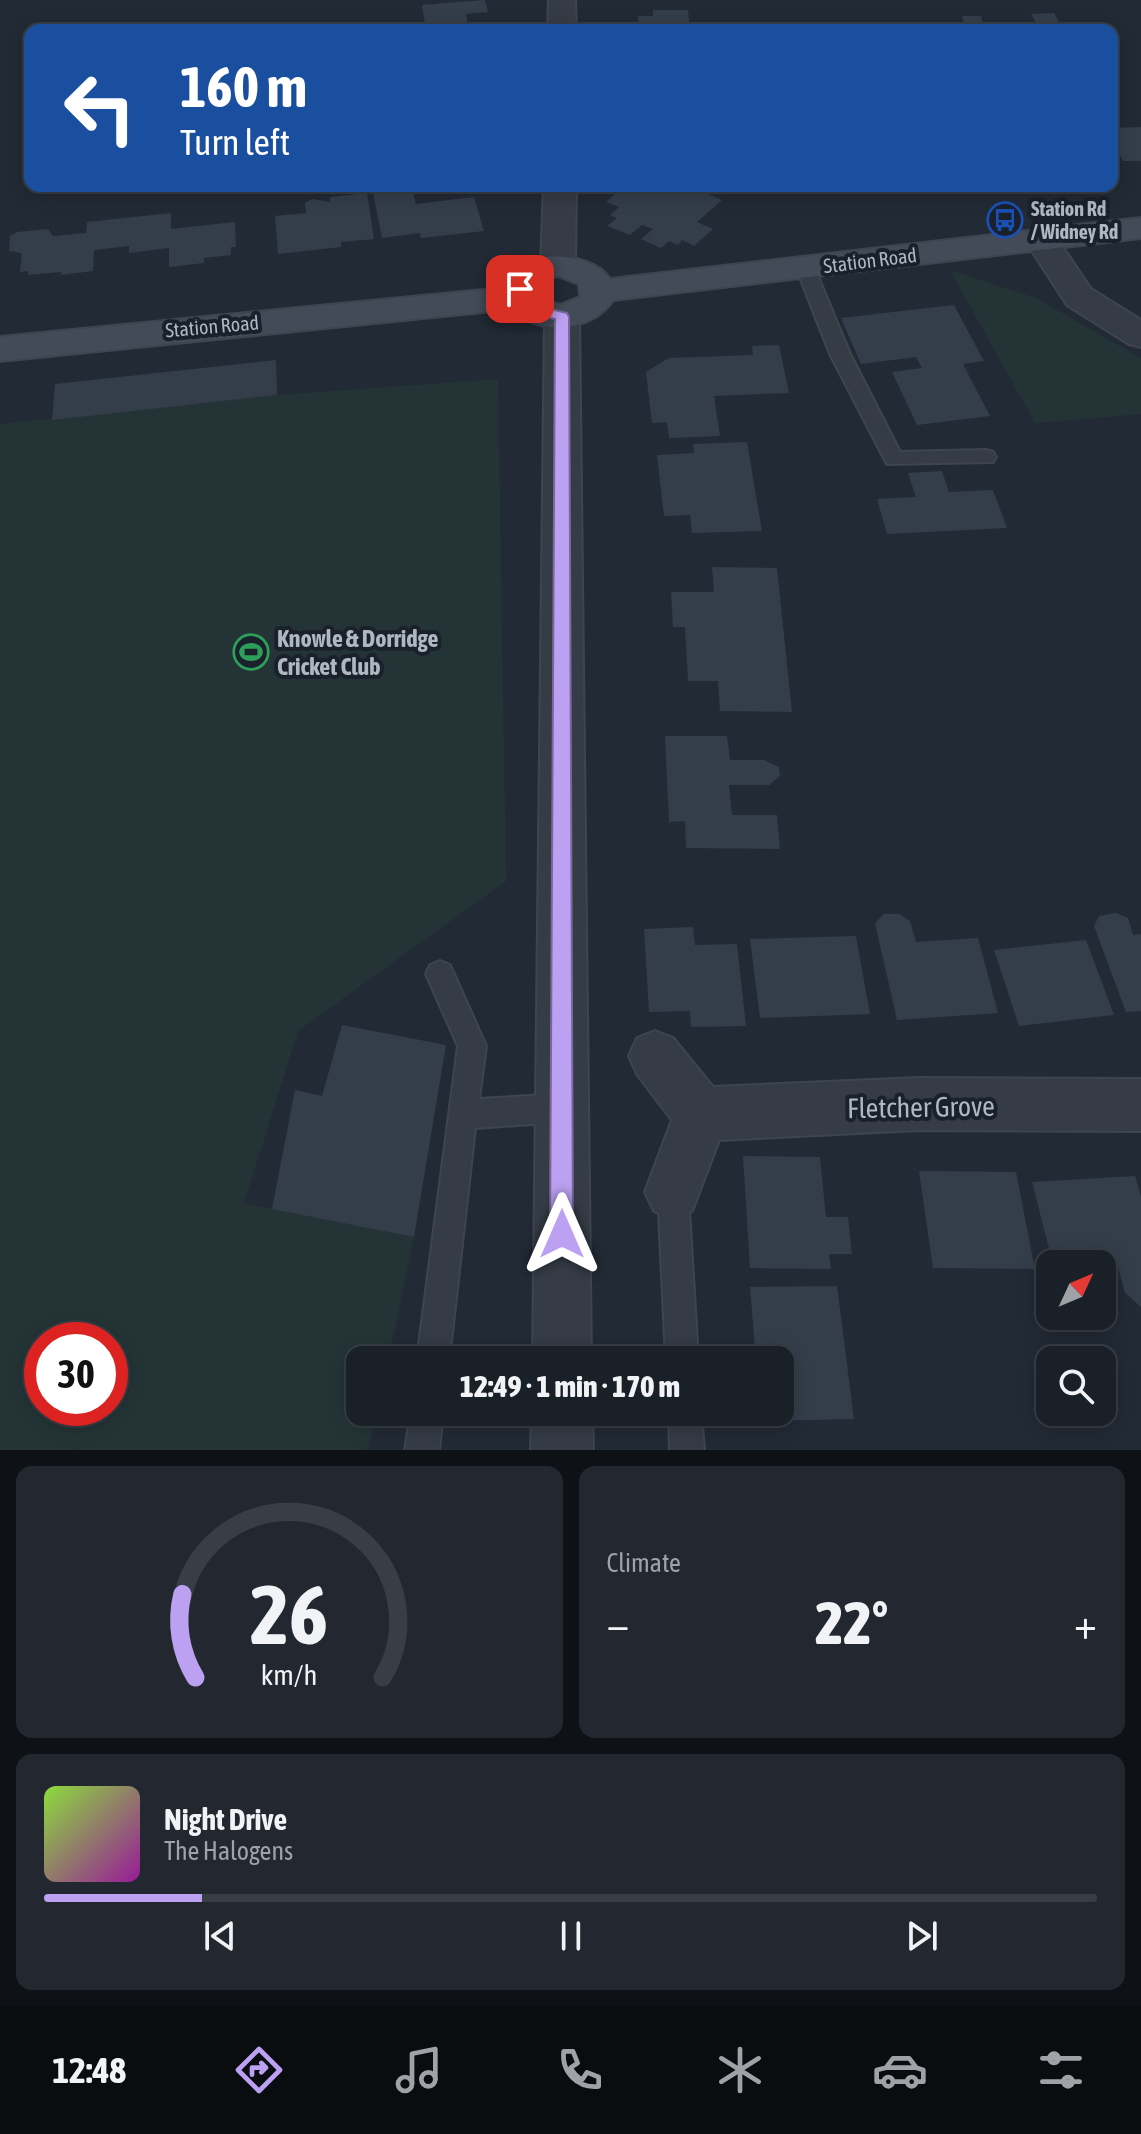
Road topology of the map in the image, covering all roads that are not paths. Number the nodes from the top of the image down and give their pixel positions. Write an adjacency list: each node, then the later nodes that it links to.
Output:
1 (562, 0): 2 (street)
2 (562, 24)
3 (560, 192): 6 (street)
4 (1141, 228): 5 (main road, Station Road)
5 (1041, 240): 7 (main road, Station Road); 11 (street)
6 (558, 266): 8 (main road); 9 (main road)
7 (805, 267): 8 (main road, Station Road); 13 (lane)
8 (599, 291): 10 (main road)
9 (520, 297): 10 (main road); 12 (main road, Station Road)
10 (562, 317): 17 (street)
11 (1141, 336)
12 (0, 349)
13 (986, 457)
14 (440, 974): 18 (lane)
15 (655, 1056): 19 (street)
16 (1141, 1105): 19 (street, Fletcher Grove)
17 (562, 1108): 18 (lane); 22 (street)
18 (462, 1114): 21 (lane)
19 (701, 1114): 20 (street)
20 (673, 1192): 23 (lane)
21 (435, 1346)
22 (562, 1346)
23 (681, 1346)
24 (425, 1426): 27 (lane)
25 (562, 1426): 28 (street)
26 (686, 1426): 29 (lane)
27 (422, 1450)
28 (562, 1450)
29 (687, 1450)

